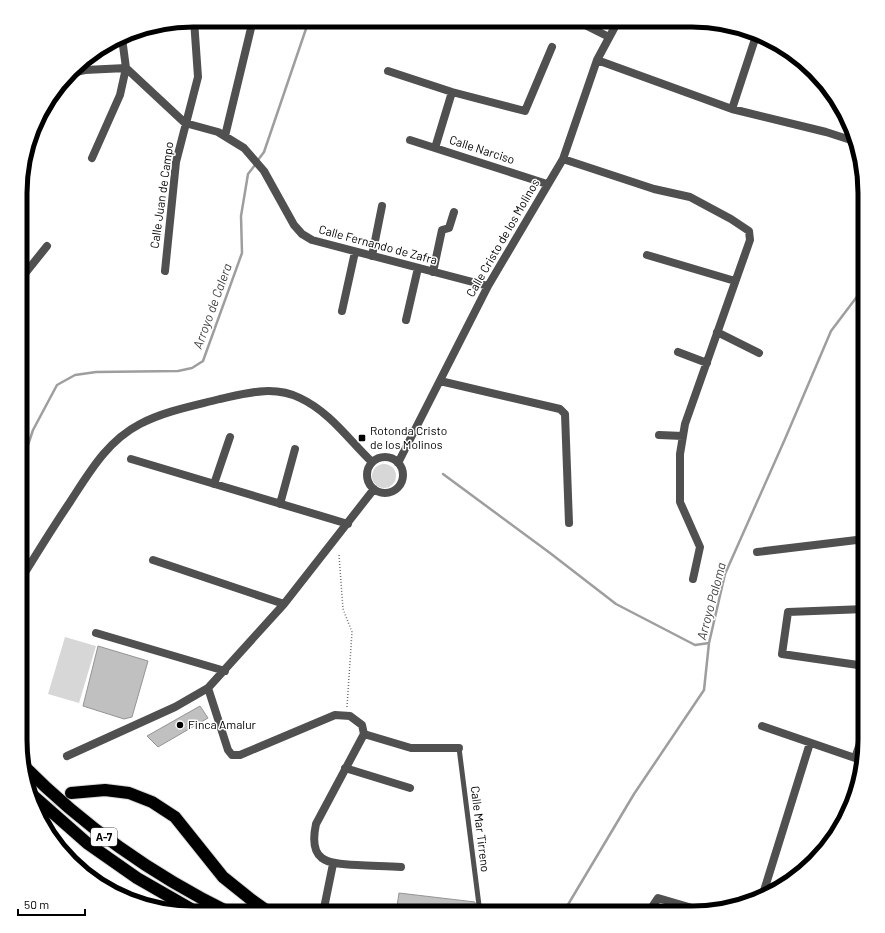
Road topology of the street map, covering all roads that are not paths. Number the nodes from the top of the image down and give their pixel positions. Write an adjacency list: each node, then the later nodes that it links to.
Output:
1 (194, 27): 15 (street, Calle Juan de Campo)
2 (251, 27): 16 (street)
3 (590, 27): 5 (street)
4 (614, 27): 5 (street, Calle Cristo de los Molinos)
5 (609, 36): 9 (street, Calle Cristo de los Molinos)
6 (755, 40): 14 (street)
7 (123, 43): 10 (street)
8 (552, 47): 13 (street)
9 (597, 60): 14 (street); 21 (street, Calle Cristo de los Molinos)
10 (126, 68): 11 (street); 15 (street, Calle Fernando de Zafra); 20 (street)
11 (81, 71)
12 (388, 71): 13 (street)
13 (452, 92): 19 (street)
14 (732, 109): 17 (street)
15 (185, 123): 16 (street, Calle Fernando de Zafra); 31 (street, Calle Juan de Campo)
16 (225, 136): 26 (street, Calle Fernando de Zafra)
17 (849, 139)
18 (410, 140): 19 (street, Calle Narciso)
19 (435, 148): 22 (street, Calle Narciso)
20 (92, 158)
21 (563, 159): 22 (street, Calle Cristo de los Molinos); 33 (street)
22 (547, 184): 34 (street, Calle Cristo de los Molinos)
23 (382, 206): 28 (street)
24 (454, 212): 32 (street)
25 (47, 246): 30 (street)
26 (355, 252): 28 (street, Calle Fernando de Zafra); 35 (street)
27 (647, 255): 33 (street)
28 (372, 256): 29 (street, Calle Fernando de Zafra)
29 (418, 268): 32 (street, Calle Fernando de Zafra); 36 (street)
30 (27, 271)
31 (165, 271)
32 (433, 272): 34 (street, Calle Fernando de Zafra)
33 (735, 281): 37 (street)
34 (488, 286): 41 (street, Calle Cristo de los Molinos)
35 (342, 311)
36 (406, 320)
37 (717, 332): 39 (street); 40 (street)
38 (678, 352): 40 (street)
39 (759, 354)
40 (706, 363): 43 (street)
41 (440, 381): 48 (street, Calle Cristo de los Molinos); 52 (street)
42 (659, 435): 43 (street)
43 (683, 436): 58 (street)
44 (230, 437): 49 (street)
45 (295, 449): 51 (street)
46 (131, 459): 49 (street)
47 (372, 462): 48 (street); 50 (street); 57 (street)
48 (398, 462): 50 (street)
49 (214, 484): 51 (street)
50 (374, 489): 53 (street)
51 (280, 504): 53 (street)
52 (570, 523)
53 (348, 524): 59 (street)
54 (858, 540): 55 (street)
55 (757, 552)
56 (153, 560): 59 (street)
57 (27, 570)
58 (693, 579)
59 (284, 604): 63 (street)
60 (858, 609): 62 (street)
61 (96, 633): 63 (street)
62 (858, 665)
63 (224, 671): 64 (street)
64 (208, 688): 66 (street); 69 (street)
65 (762, 726): 67 (street)
66 (364, 734): 68 (street); 71 (street)
67 (810, 743): 70 (street); 78 (street)
68 (460, 748): 83 (lane, Calle Mar Tirreno)
69 (67, 756)
70 (858, 759)
71 (345, 768): 73 (street); 76 (street)
72 (30, 772): 80 (highway, A-7)
73 (410, 788)
74 (71, 793): 81 (highway)
75 (40, 802): 79 (highway, A-7)
76 (333, 864): 77 (street); 82 (street)
77 (401, 867)
78 (764, 889)
79 (186, 906)
80 (216, 906)
81 (259, 906)
82 (324, 906)
83 (479, 906)
84 (653, 906): 85 (street)
85 (685, 906)

